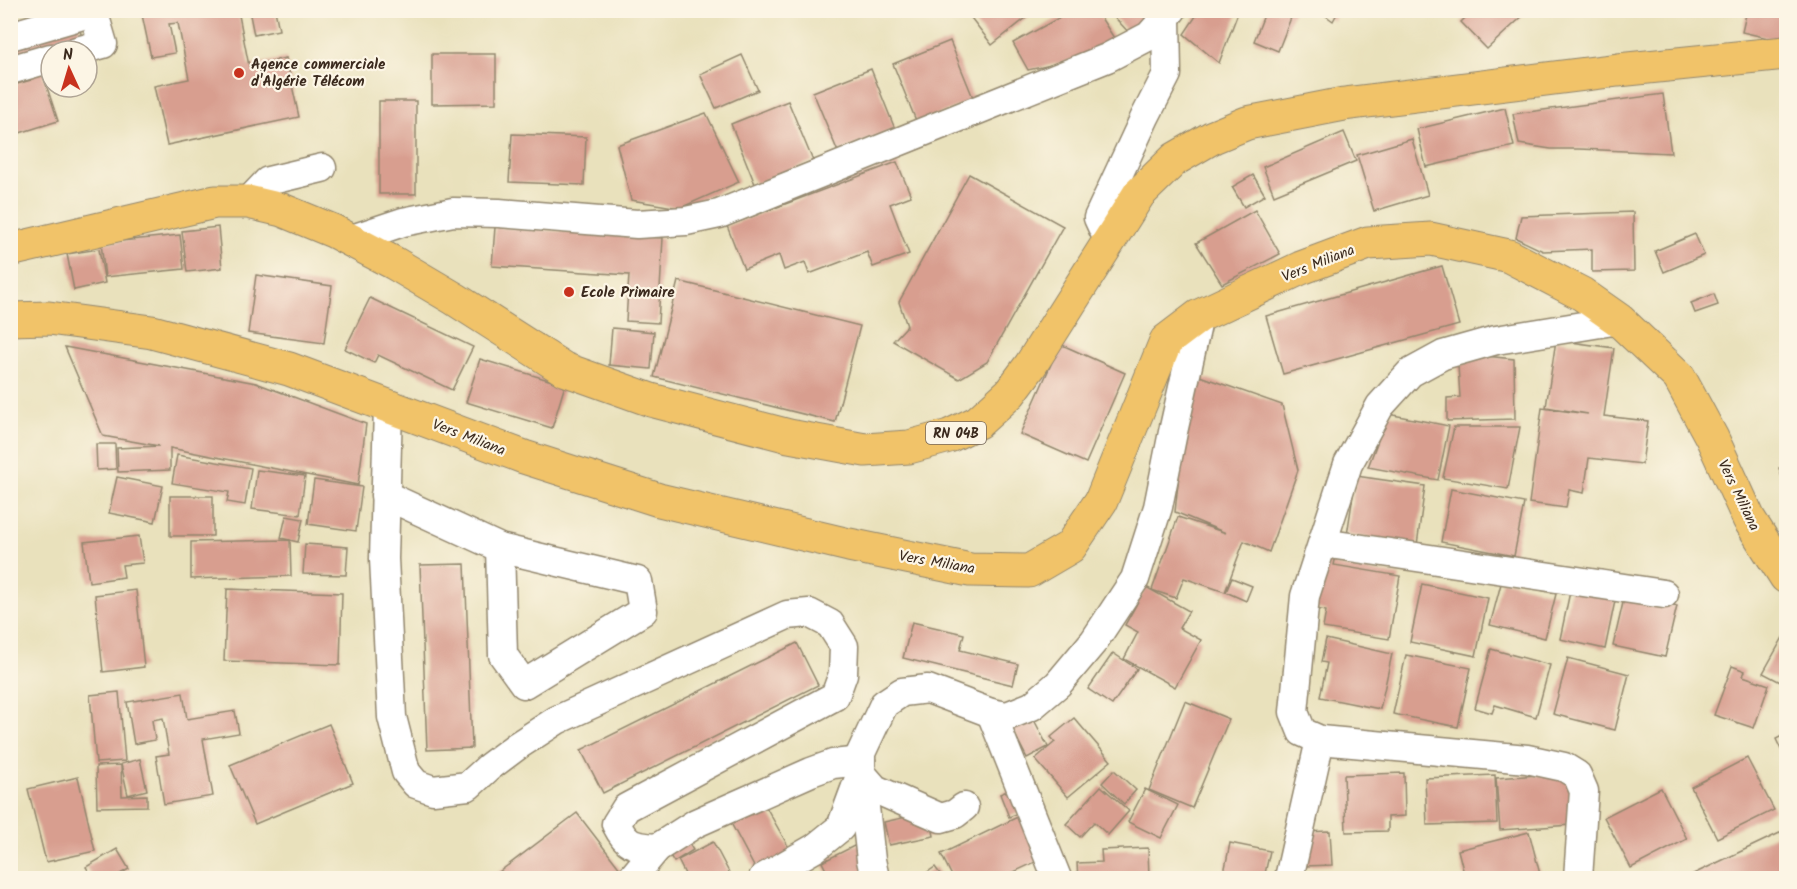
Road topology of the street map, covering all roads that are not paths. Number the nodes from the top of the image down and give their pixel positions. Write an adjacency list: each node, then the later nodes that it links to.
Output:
1 (93, 11): 3 (street); 4 (street)
2 (1169, 14): 10 (street); 11 (street)
3 (10, 36)
4 (99, 45)
5 (1786, 53): 11 (main road, RN 04B)
6 (39, 62): 7 (street)
7 (10, 70)
8 (322, 168): 9 (street)
9 (248, 202): 10 (main road, RN 04B); 12 (main road, RN 04B)
10 (349, 240): 11 (main road, RN 04B)
11 (1109, 242)
12 (25, 247): 13 (main road)
13 (10, 259)
14 (1199, 316): 16 (main road, Vers Miliana); 17 (main road, Vers Miliana); 23 (street)
15 (12, 318): 17 (main road, Vers Miliana)
16 (1619, 320): 19 (street); 21 (main road, Vers Miliana)
17 (388, 406): 18 (street)
18 (386, 495): 20 (street); 27 (street)
19 (1323, 543): 22 (street); 24 (street)
20 (500, 548): 20 (street)
21 (1786, 577)
22 (1664, 594)
23 (991, 713): 25 (street); 31 (street)
24 (1320, 740): 32 (street); 33 (street)
25 (861, 767): 26 (street); 27 (street); 29 (street); 30 (street)
26 (964, 807)
27 (657, 848): 28 (street)
28 (632, 879)
29 (763, 879)
30 (875, 879)
31 (1057, 879)
32 (1289, 879)
33 (1578, 879)

